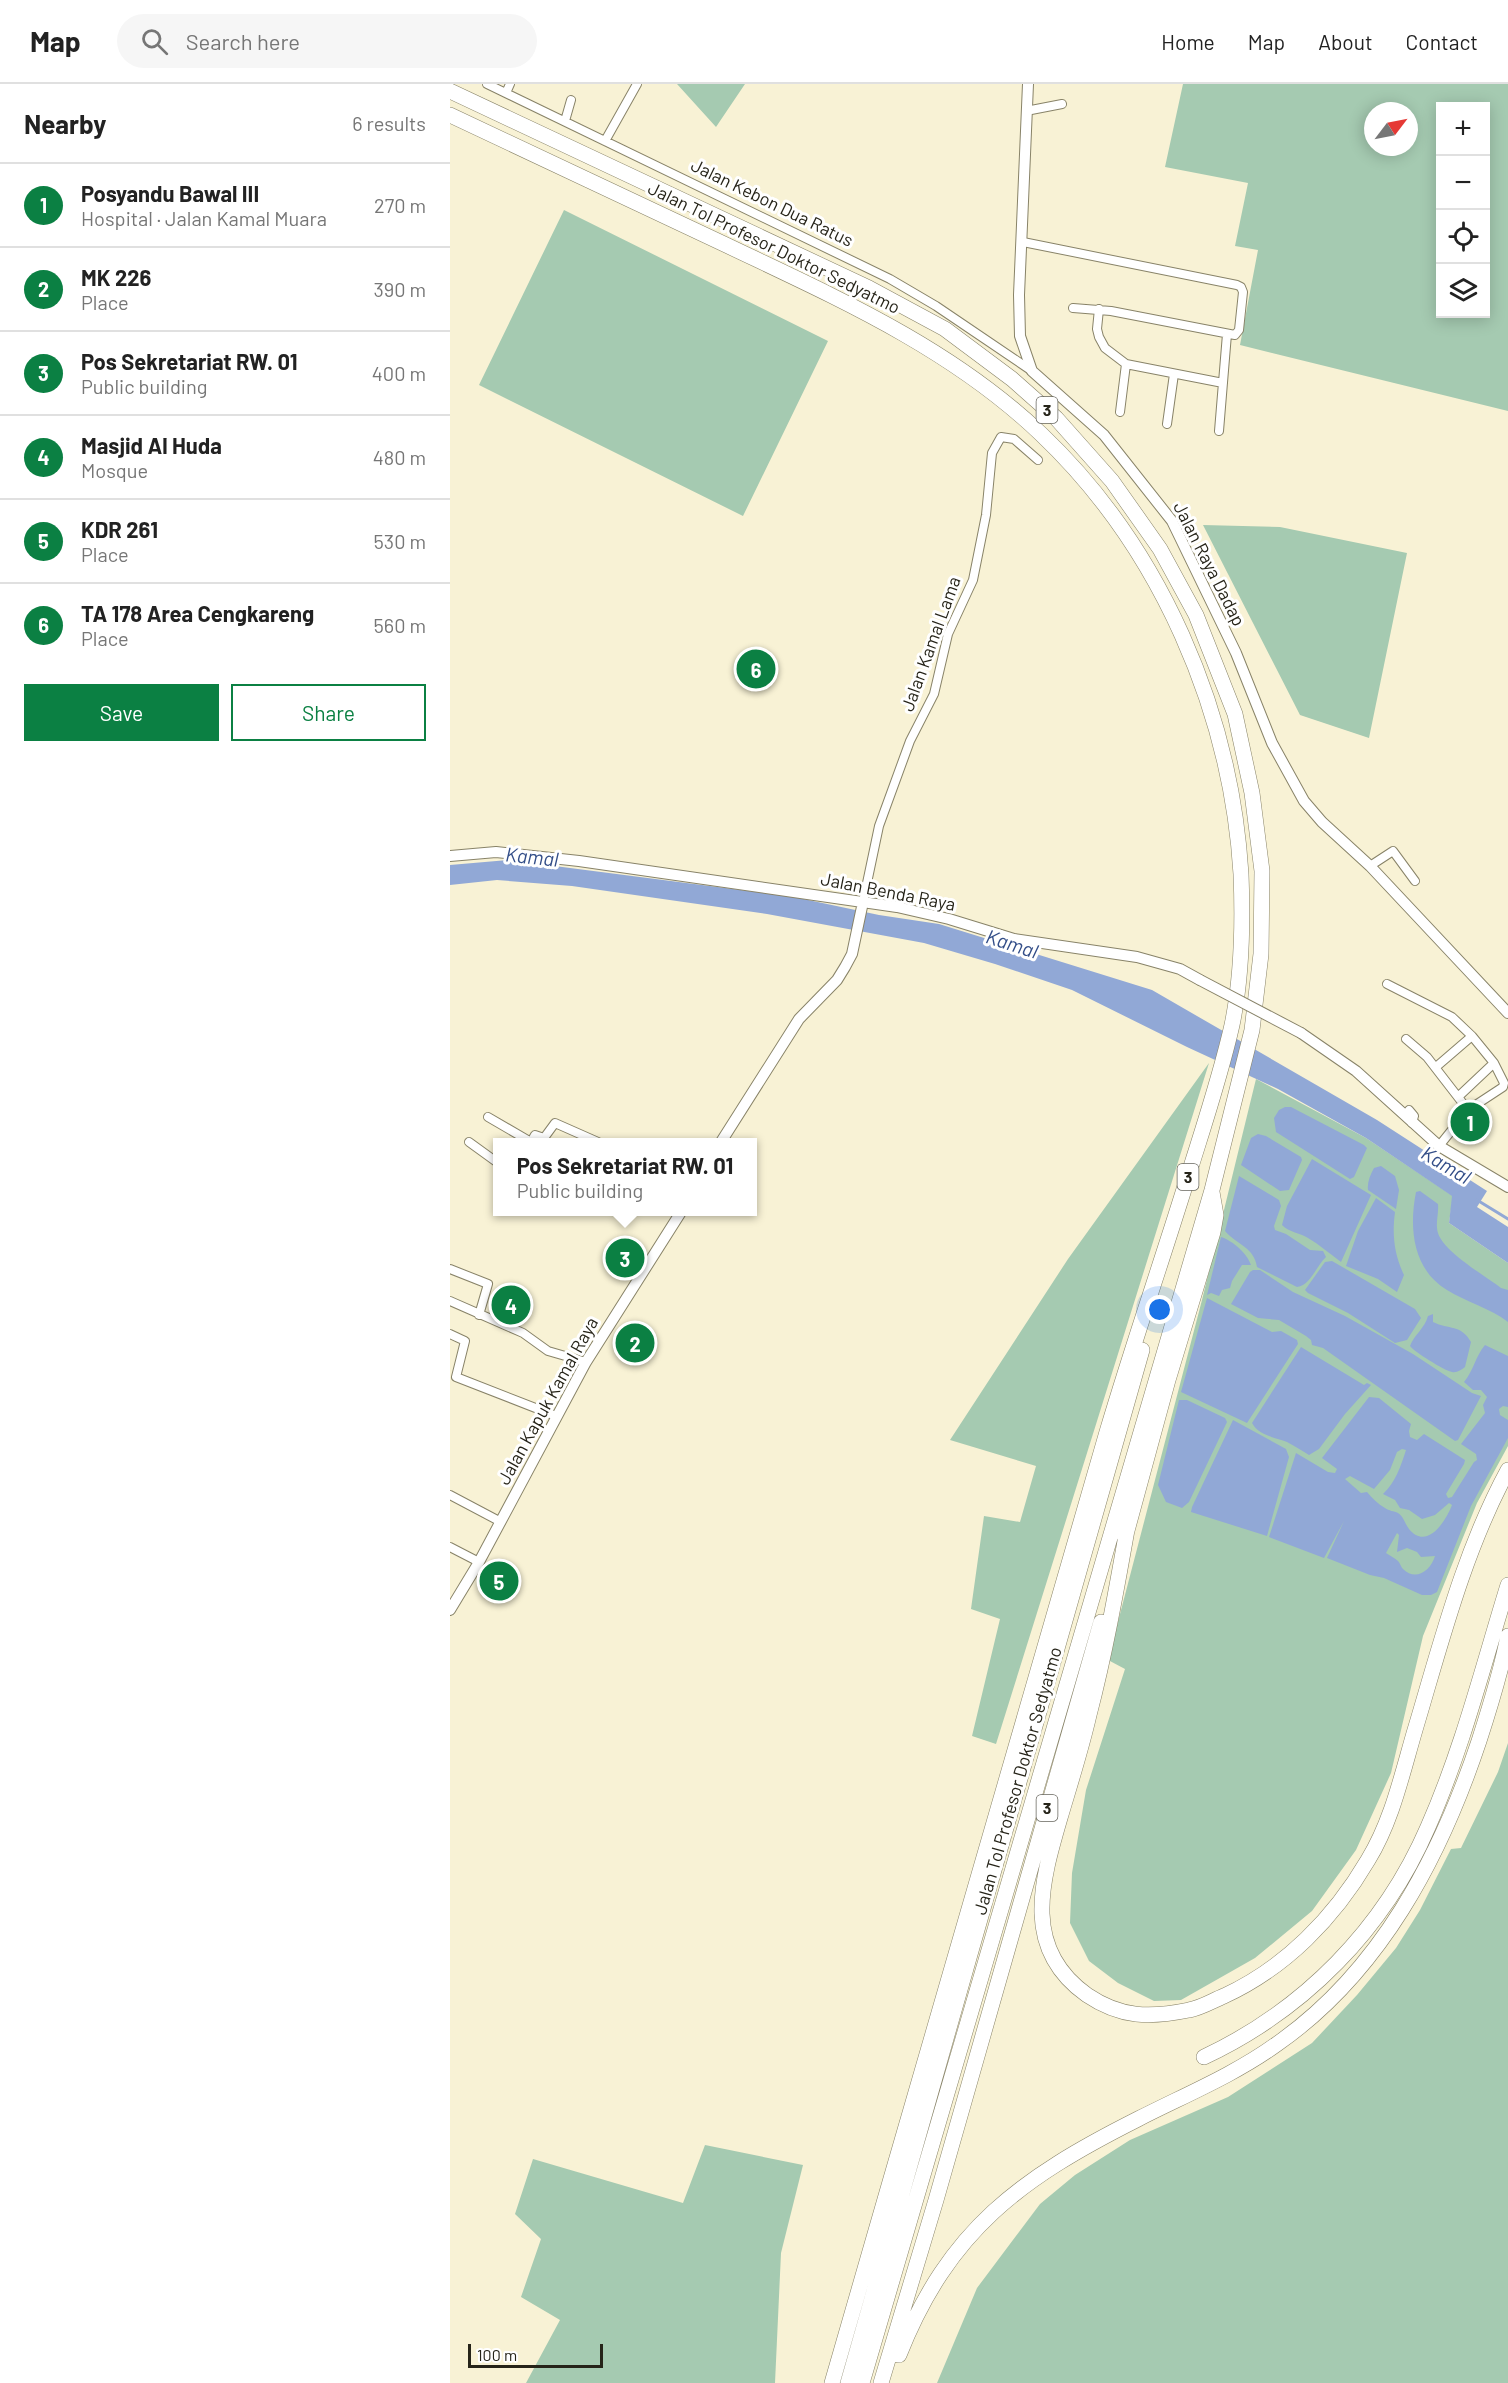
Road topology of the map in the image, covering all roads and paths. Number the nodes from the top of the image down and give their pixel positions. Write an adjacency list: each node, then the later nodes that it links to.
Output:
1 (487, 84): 4 (street, Jalan Kebon Dua Ratus)
2 (637, 84): 11 (street)
3 (1028, 84): 8 (main road, Jalan Raya Dadap)
4 (508, 88): 10 (street, Jalan Kebon Dua Ratus)
5 (450, 91): 47 (highway, Jalan Tol Profesor Doktor Sedyatmo / 3)
6 (571, 100): 10 (street)
7 (1062, 104): 8 (street)
8 (1026, 111): 12 (main road, Jalan Raya Dadap)
9 (450, 116): 49 (highway, Jalan Tol Profesor Doktor Sedyatmo / 3)
10 (565, 121): 11 (street, Jalan Kebon Dua Ratus)
11 (605, 141): 17 (street, Jalan Kebon Dua Ratus)
12 (1023, 242): 15 (street); 17 (main road, Jalan Raya Dadap)
13 (1073, 308): 14 (street)
14 (1099, 309): 15 (street); 16 (street)
15 (1227, 334): 19 (street)
16 (1126, 364): 18 (street); 20 (street)
17 (1032, 371): 25 (main road, Jalan Raya Dadap)
18 (1174, 374): 19 (street); 21 (street)
19 (1223, 383): 22 (street)
20 (1120, 412)
21 (1167, 424)
22 (1219, 431)
23 (1038, 460): 27 (street, Jalan Kamal Lama)
24 (450, 856): 27 (main road, Jalan Benda Raya)
25 (1370, 866): 26 (street); 29 (main road, Jalan Raya Dadap)
26 (1415, 881)
27 (862, 906): 38 (main road, Jalan Benda Raya, bridge); 42 (main road)
28 (1387, 984): 30 (street)
29 (1508, 1013)
30 (1472, 1035): 32 (street); 33 (street)
31 (1406, 1039): 33 (street)
32 (1494, 1063): 34 (street); 36 (street)
33 (1436, 1067): 34 (street)
34 (1459, 1096): 36 (street)
35 (1409, 1110): 38 (street)
36 (1466, 1113): 44 (street)
37 (488, 1117): 39 (street)
38 (1412, 1123): 44 (main road)
39 (524, 1138)
40 (544, 1138): 41 (street)
41 (587, 1138)
42 (724, 1138)
43 (469, 1142): 45 (street)
44 (1439, 1146): 46 (main road)
45 (493, 1159)
46 (1507, 1186)
47 (1212, 1190): 59 (highway, Jalan Tol Profesor Doktor Sedyatmo / 3); 68 (highway, Jalan Tol Profesor Doktor Sedyatmo / 3)
48 (678, 1216): 54 (main road, Jalan Kapuk Kamal Raya)
49 (1163, 1257): 66 (highway, Jalan Tol Profesor Doktor Sedyatmo / 3); 67 (highway, Jalan Tol Profesor Doktor Sedyatmo / 3)
50 (450, 1269): 52 (street)
51 (450, 1301): 52 (street)
52 (479, 1315): 54 (street)
53 (450, 1334): 55 (street)
54 (586, 1362): 55 (main road, Jalan Kapuk Kamal Raya)
55 (556, 1416): 58 (main road, Jalan Kapuk Kamal Raya)
56 (1508, 1470): 59 (highway)
57 (450, 1495): 58 (street)
58 (501, 1522): 61 (main road, Jalan Kapuk Kamal Raya)
59 (1127, 1530): 69 (highway, Jalan Tol Profesor Doktor Sedyatmo / 3)
60 (450, 1546): 61 (street)
61 (478, 1562): 63 (main road, Jalan Kapuk Kamal Raya)
62 (1508, 1585): 65 (highway)
63 (450, 1610)
64 (1508, 1636): 70 (highway)
65 (1204, 2057)
66 (831, 2383)
67 (848, 2383)
68 (862, 2383)
69 (881, 2383)
70 (889, 2383)

